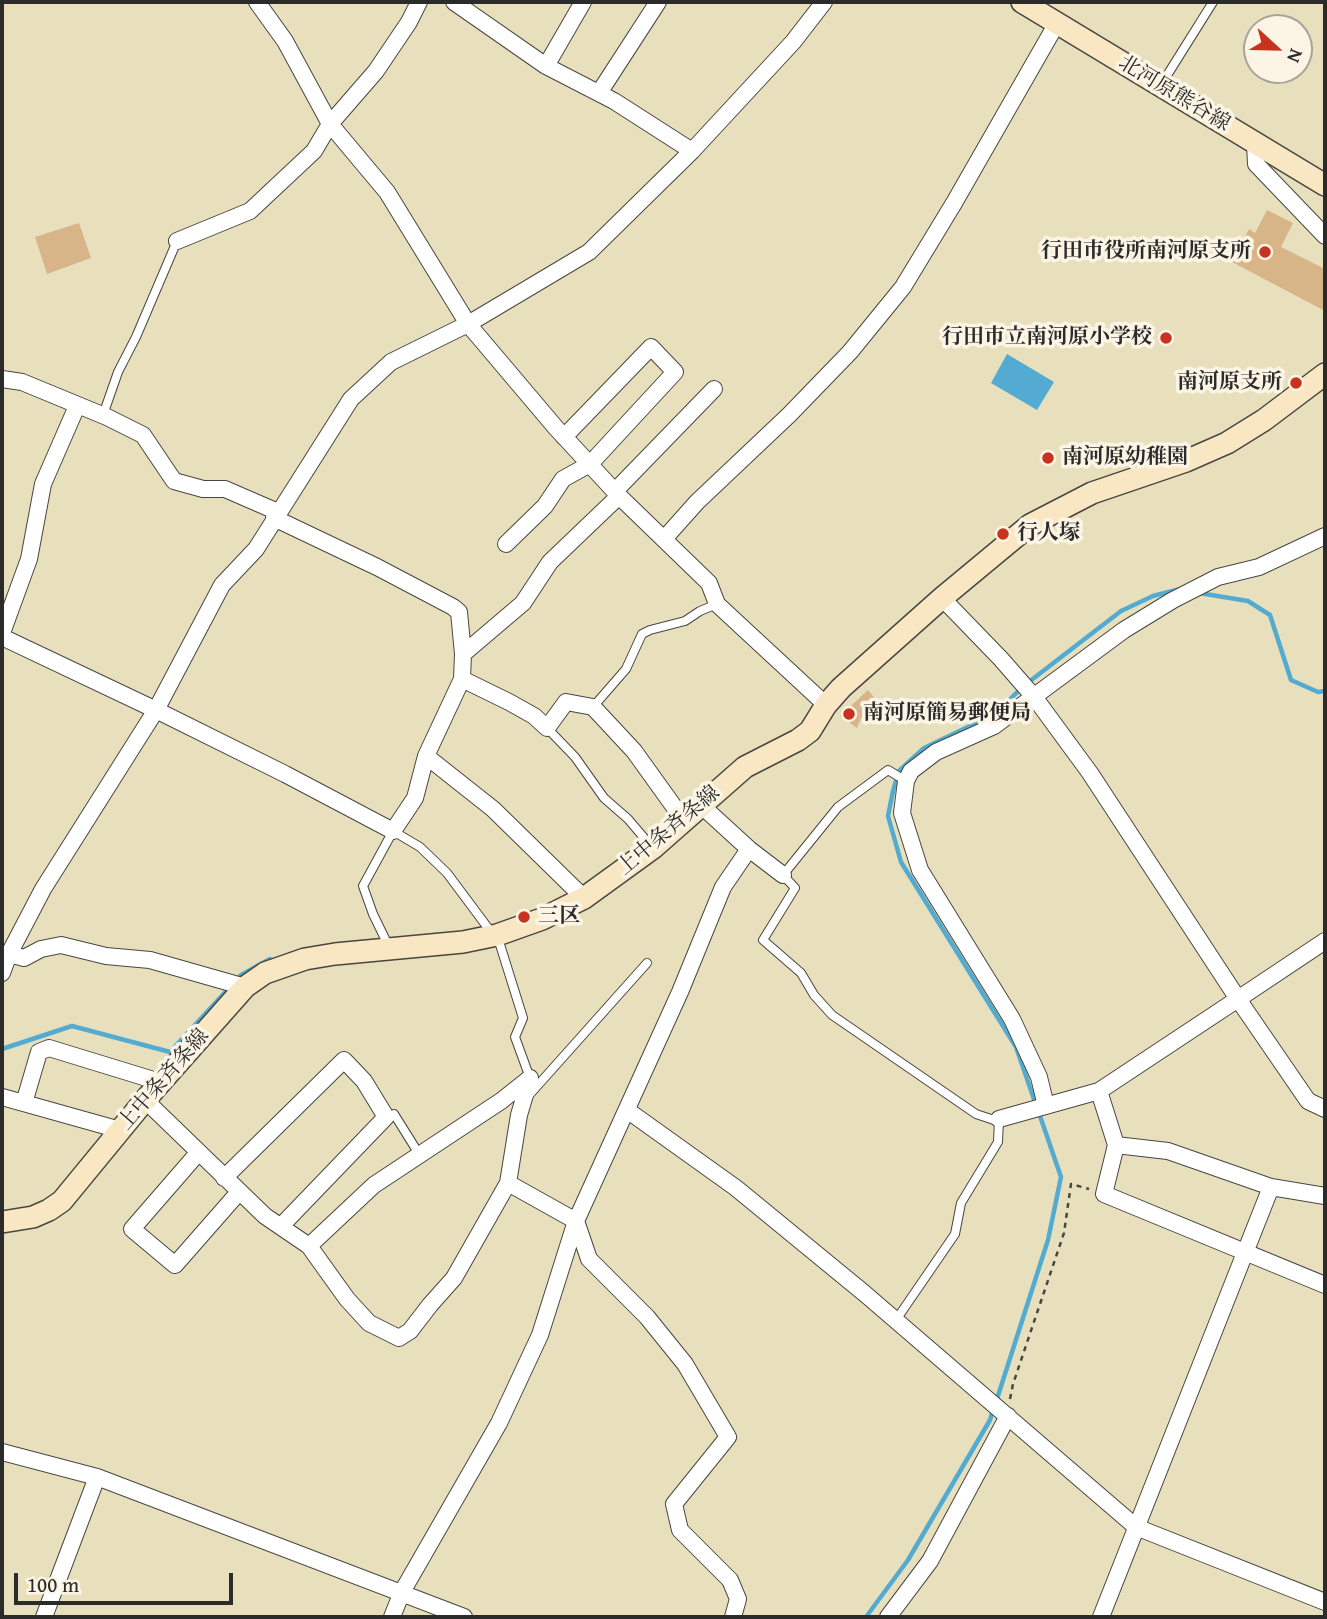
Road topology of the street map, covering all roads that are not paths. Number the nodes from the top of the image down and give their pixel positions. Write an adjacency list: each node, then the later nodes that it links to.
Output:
1 (257, 2): 13 (street)
2 (419, 2): 13 (street)
3 (454, 2): 10 (street)
4 (583, 2): 10 (street)
5 (658, 2): 12 (street)
6 (824, 2): 15 (street)
7 (1023, 2): 9 (main road, 北河原熊谷線)
8 (1213, 2): 11 (lane)
9 (1058, 23): 11 (main road, 北河原熊谷線); 30 (street)
10 (546, 66): 12 (street)
11 (1160, 86): 14 (main road, 北河原熊谷線)
12 (599, 93): 15 (street)
13 (330, 124): 18 (street); 19 (street)
14 (1255, 143): 16 (main road, 北河原熊谷線); 17 (street)
15 (692, 151): 19 (street)
16 (1325, 185)
17 (1325, 236)
18 (177, 241): 24 (lane)
19 (468, 324): 25 (street); 28 (street)
20 (1325, 374): 32 (main road, 上中条斉条線)
21 (2, 379): 23 (street)
22 (714, 389): 27 (street)
23 (77, 406): 24 (street); 34 (street)
24 (102, 415): 28 (street)
25 (565, 437): 26 (street); 26 (street)
26 (590, 464): 27 (street); 31 (street)
27 (617, 493): 30 (street); 35 (street)
28 (276, 515): 35 (street); 40 (street)
29 (1325, 537): 37 (street)
30 (664, 539): 33 (street)
31 (506, 544)
32 (942, 598): 37 (street); 38 (main road, 上中条斉条線)
33 (718, 604): 38 (street); 39 (lane)
34 (2, 635): 40 (street)
35 (463, 654): 36 (street)
36 (461, 679): 41 (street); 42 (street)
37 (1035, 698): 43 (street); 58 (street)
38 (826, 705): 44 (main road, 上中条斉条線)
39 (593, 707): 41 (street); 45 (street)
40 (156, 710): 46 (street); 54 (street)
41 (547, 727): 47 (lane)
42 (426, 756): 46 (street); 50 (street)
43 (906, 781): 49 (lane); 66 (street)
44 (702, 806): 45 (main road, 上中条斉条線); 48 (street)
45 (685, 822): 47 (main road, 上中条斉条線)
46 (393, 831): 51 (lane); 53 (lane)
47 (653, 848): 50 (main road, 上中条斉条線)
48 (750, 849): 49 (street); 67 (street)
49 (783, 875): 70 (lane)
50 (584, 898): 51 (main road, 上中条斉条線)
51 (498, 935): 53 (main road, 上中条斉条線); 59 (lane)
52 (1325, 941): 58 (street)
53 (389, 947): 57 (main road, 上中条斉条線)
54 (9, 954): 56 (street); 57 (street)
55 (647, 963): 64 (lane)
56 (2, 973)
57 (245, 987): 60 (main road, 上中条斉条線)
58 (1238, 999): 61 (street); 68 (street)
59 (530, 1077): 64 (street); 74 (street)
60 (160, 1083): 63 (main road, 上中条斉条線); 65 (street)
61 (1099, 1091): 66 (street); 72 (street)
62 (2, 1097): 65 (street)
63 (145, 1100): 71 (main road, 上中条斉条線); 73 (street)
64 (524, 1100): 76 (street)
65 (24, 1103): 71 (street)
66 (1046, 1106): 70 (street)
67 (627, 1110): 80 (street); 86 (street)
68 (1325, 1110)
69 (386, 1116): 74 (lane); 75 (street); 82 (street)
70 (999, 1119): 86 (lane)
71 (120, 1130): 81 (main road, 上中条斉条線)
72 (1116, 1145): 77 (street); 84 (street)
73 (198, 1153): 75 (street); 78 (street)
74 (419, 1154): 83 (street)
75 (224, 1178): 78 (street)
76 (508, 1182): 80 (street); 83 (street)
77 (1271, 1187): 79 (street); 84 (street)
78 (239, 1192): 82 (street)
79 (1325, 1196)
80 (576, 1221): 91 (street); 96 (street)
81 (2, 1222)
82 (281, 1227): 83 (street)
83 (309, 1245)
84 (1244, 1253): 85 (street); 90 (street)
85 (1325, 1285)
86 (896, 1320): 87 (street)
87 (1008, 1416): 90 (street); 97 (street)
88 (2, 1452): 89 (street)
89 (97, 1477): 91 (street); 93 (street)
90 (1136, 1527): 92 (street); 98 (street)
91 (402, 1592): 94 (street); 95 (street)
92 (1325, 1602)
93 (44, 1617)
94 (392, 1617)
95 (464, 1617)
96 (733, 1617)
97 (888, 1617)
98 (1101, 1617)

